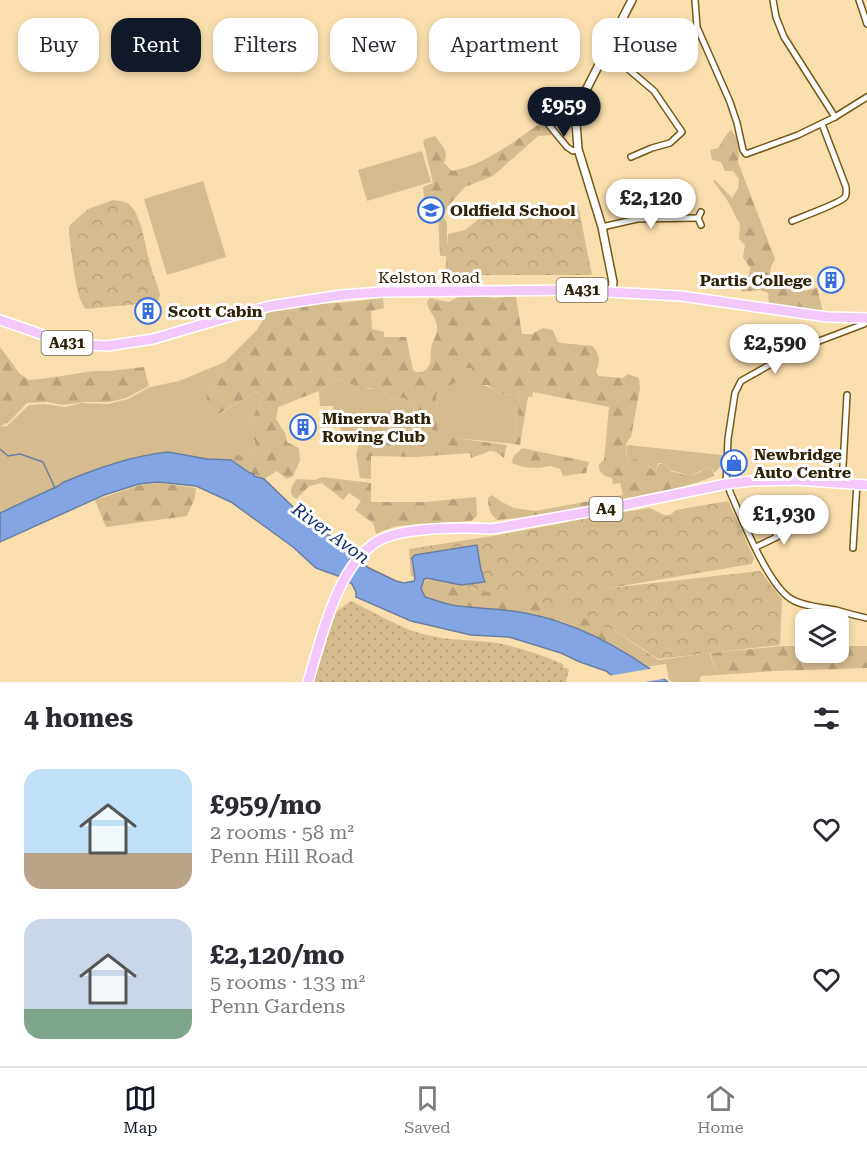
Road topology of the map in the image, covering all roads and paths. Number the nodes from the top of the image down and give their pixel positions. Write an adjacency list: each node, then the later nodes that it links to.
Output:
1 (632, 0): 5 (street)
2 (695, 0): 12 (street)
3 (773, 0): 11 (street)
4 (859, 0): 6 (street)
5 (623, 18)
6 (867, 24)
7 (596, 72): 10 (street)
8 (632, 72): 14 (street)
9 (867, 97): 11 (street)
10 (582, 99): 13 (street); 13 (street)
11 (835, 117): 12 (street)
12 (822, 124): 15 (street)
13 (578, 149): 17 (street)
14 (631, 157)
15 (794, 212)
16 (701, 225): 17 (street)
17 (602, 227): 18 (street)
18 (612, 291): 19 (main road, Kelston Road / A431); 20 (main road, Kelston Road / A431)
19 (867, 318): 23 (street)
20 (0, 321)
21 (847, 395): 22 (street)
22 (842, 483): 23 (main road, A4); 24 (main road, A4)
23 (727, 484): 26 (street); 29 (main road, A4)
24 (862, 484): 27 (street)
25 (774, 528): 26 (street)
26 (756, 548): 28 (street)
27 (853, 548)
28 (867, 618)
29 (308, 682)

